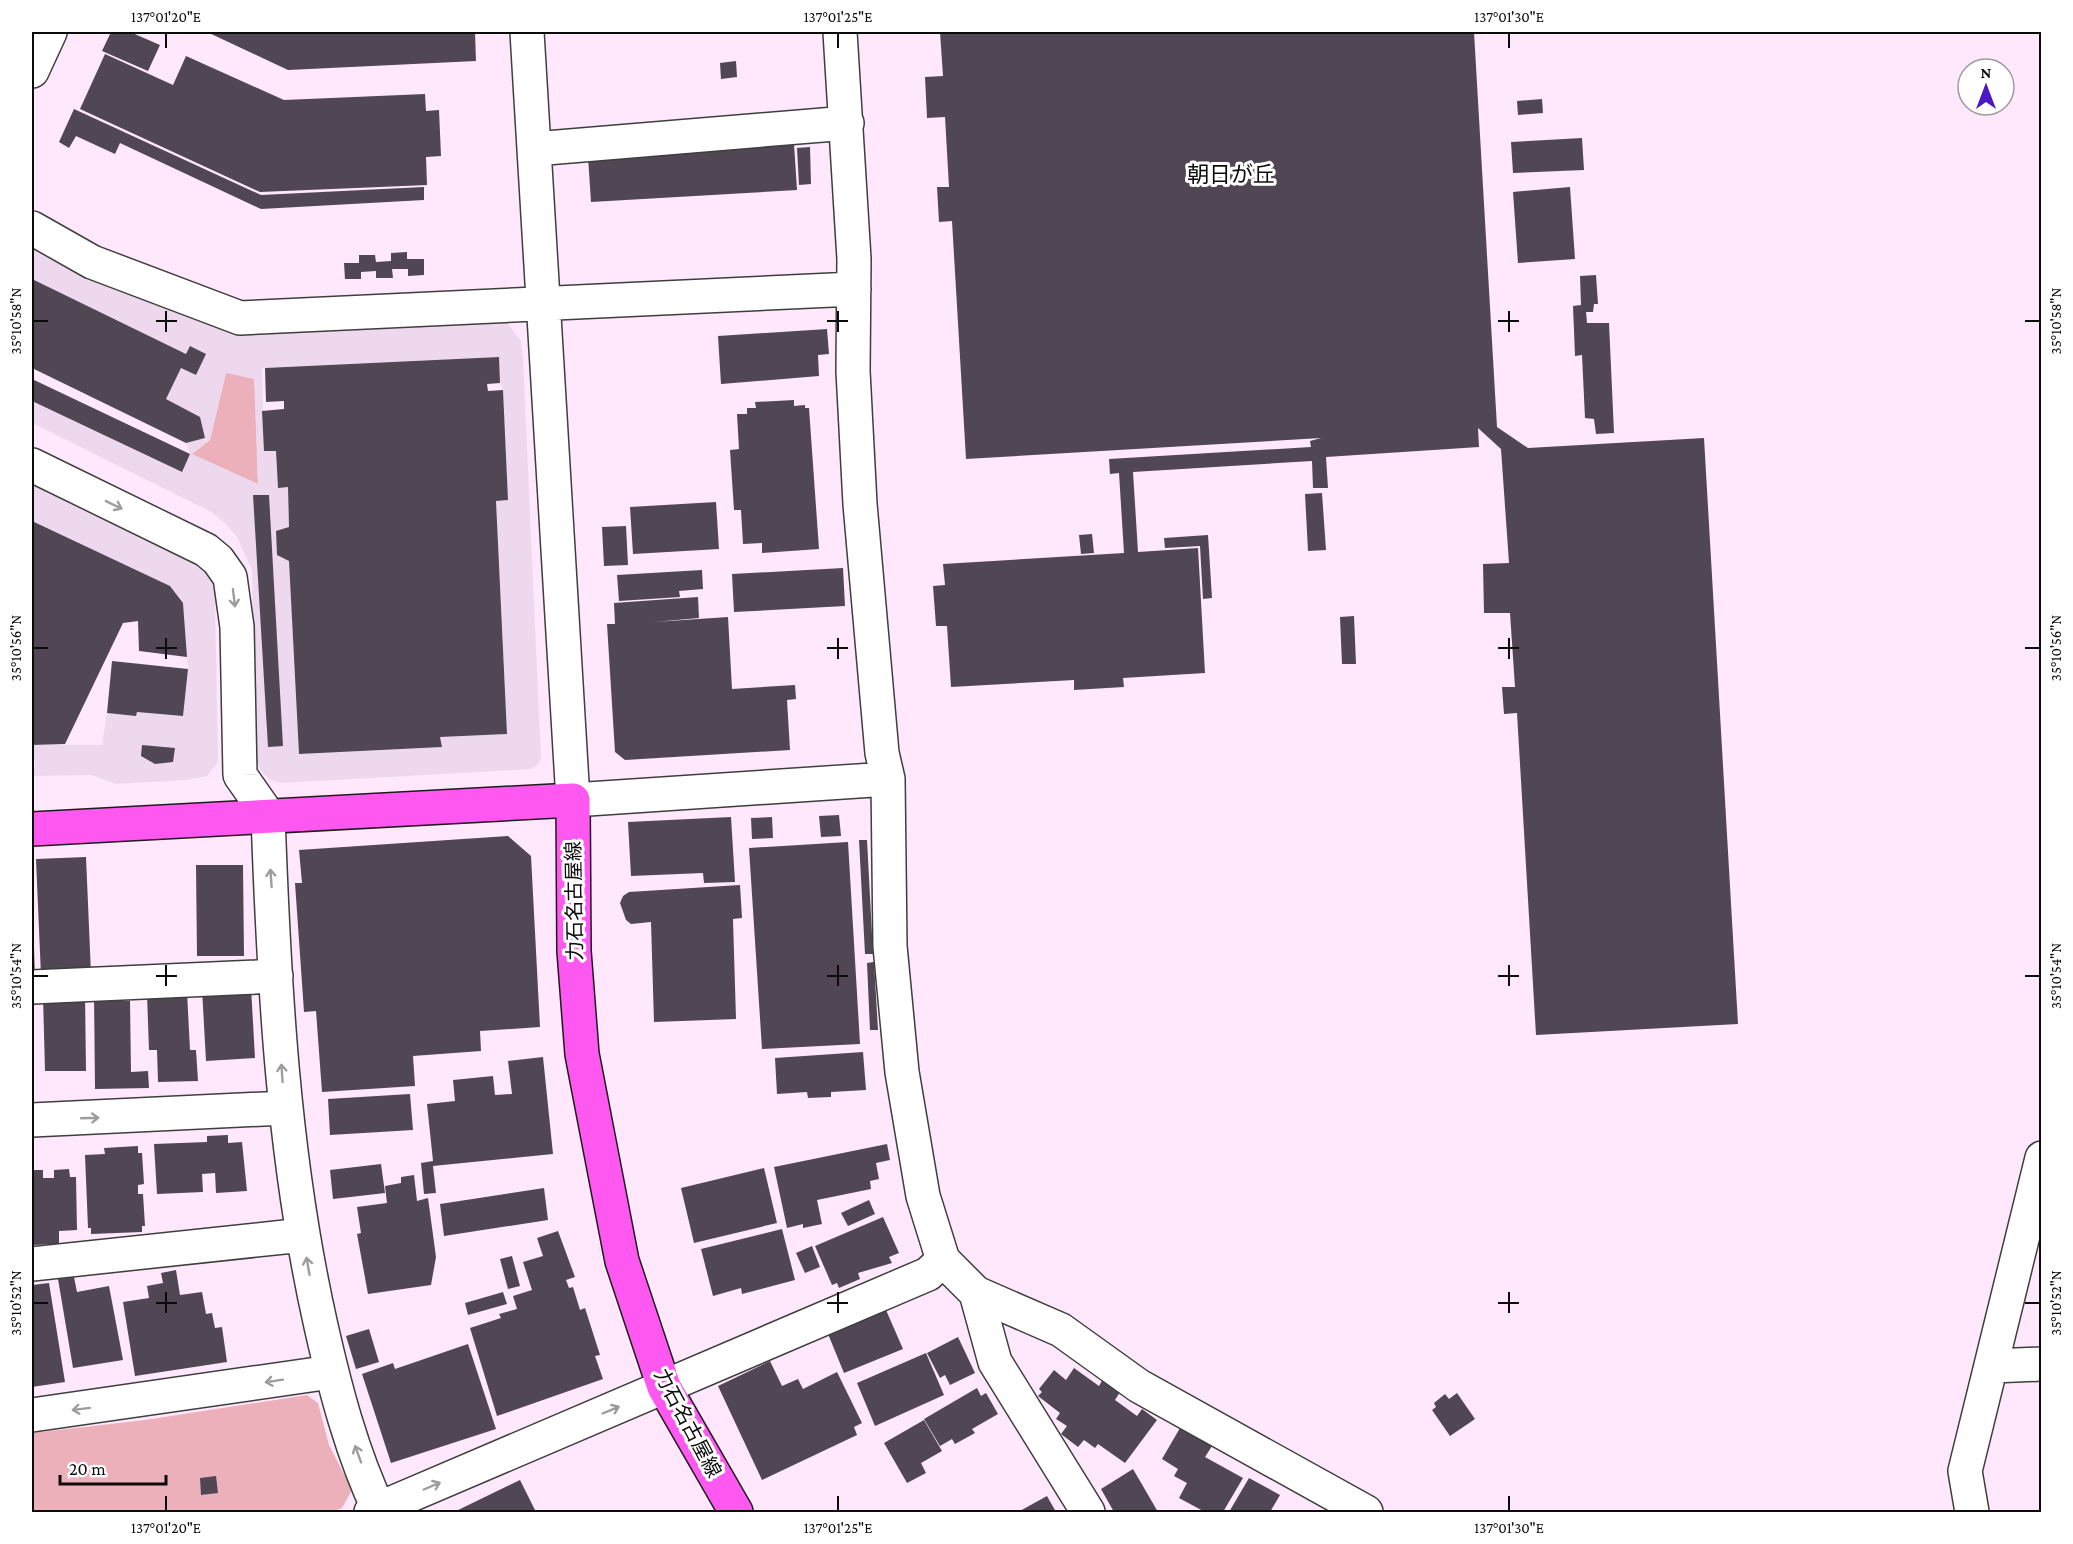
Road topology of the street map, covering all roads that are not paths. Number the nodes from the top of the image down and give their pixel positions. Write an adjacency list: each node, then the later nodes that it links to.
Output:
1 (50, 32): 4 (street)
2 (527, 32): 6 (street)
3 (840, 32): 5 (street)
4 (32, 71)
5 (847, 123): 6 (street); 8 (street)
6 (534, 149): 9 (street)
7 (32, 228): 9 (street)
8 (854, 289): 9 (street); 11 (street)
9 (543, 306): 12 (street)
10 (32, 465): 13 (street, one-way to 13)
11 (888, 779): 12 (street); 21 (street)
12 (573, 800): 13 (main road); 27 (main road, 力石名古屋線)
13 (268, 814): 14 (main road); 15 (street, one-way to 13)
14 (32, 829)
15 (276, 976): 16 (street); 17 (street, one-way to 15)
16 (32, 987)
17 (285, 1108): 18 (street, one-way to 17); 20 (street)
18 (32, 1120)
19 (2042, 1158): 25 (street)
20 (303, 1235): 22 (street); 26 (street, one-way to 20)
21 (943, 1260): 23 (street); 27 (street)
22 (32, 1264)
23 (976, 1293): 31 (street); 32 (street)
24 (2042, 1364): 25 (street)
25 (1992, 1366): 33 (street)
26 (331, 1372): 28 (street, one-way to 28); 29 (street, one-way to 26)
27 (664, 1387): 29 (street, one-way to 27); 30 (main road, 力石名古屋線)
28 (32, 1415)
29 (376, 1511)
30 (736, 1512)
31 (1088, 1512)
32 (1366, 1512)
33 (1972, 1512)

